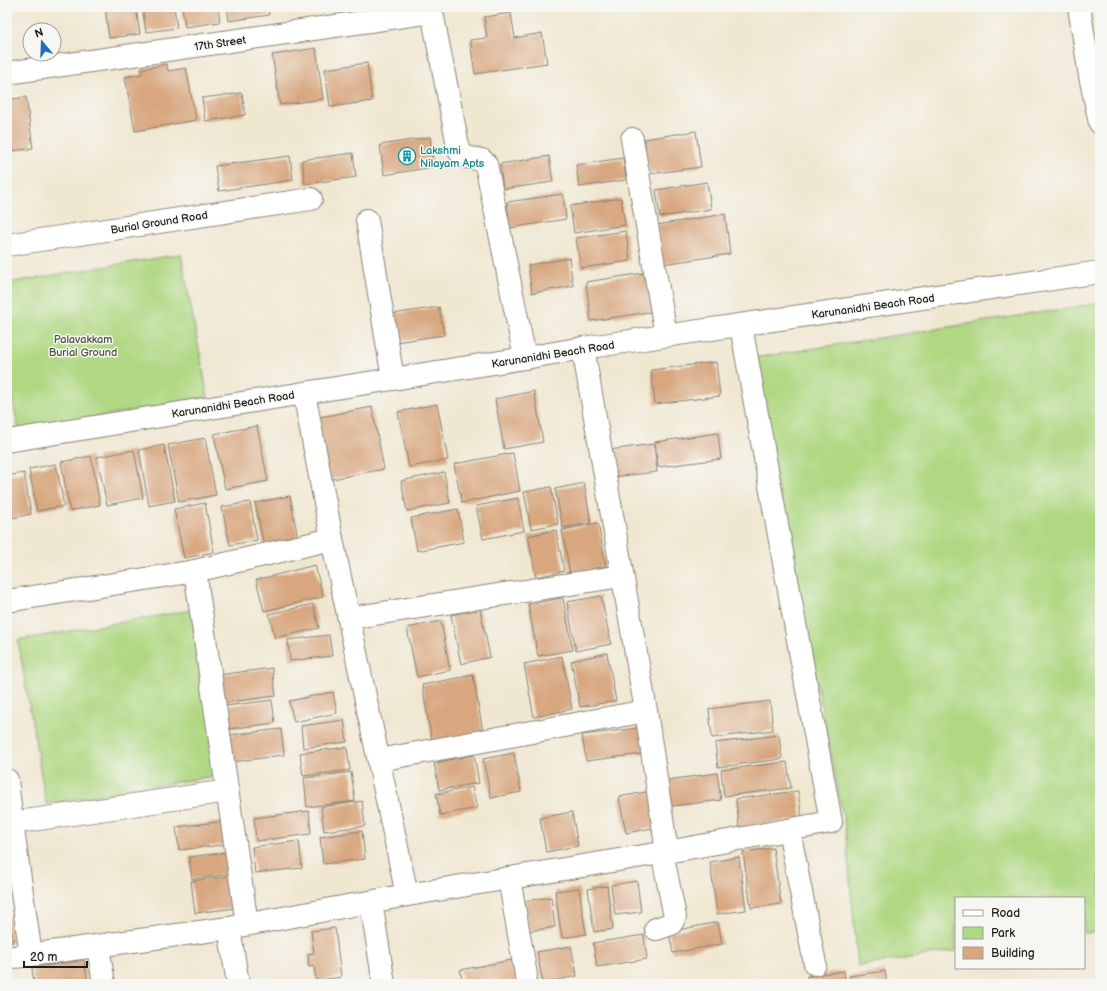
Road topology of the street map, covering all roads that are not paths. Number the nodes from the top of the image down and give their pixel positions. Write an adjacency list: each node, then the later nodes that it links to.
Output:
1 (1079, 7): 4 (street)
2 (432, 10): 3 (street, 17th Street); 13 (street)
3 (7, 73)
4 (1100, 123)
5 (632, 139): 11 (street)
6 (311, 199): 8 (street, Burial Ground Road)
7 (367, 220): 14 (street)
8 (7, 245)
9 (1100, 272): 10 (street, Karunanidhi Beach Road)
10 (741, 326): 11 (street, Karunanidhi Beach Road); 27 (street)
11 (666, 335): 12 (street, Karunanidhi Beach Road)
12 (582, 348): 13 (street, Karunanidhi Beach Road); 19 (street)
13 (526, 358): 14 (street, Karunanidhi Beach Road)
14 (393, 379): 15 (street, Karunanidhi Beach Road)
15 (304, 393): 16 (street, Karunanidhi Beach Road); 17 (street)
16 (7, 441)
17 (332, 539): 18 (street); 21 (street)
18 (196, 571): 20 (street); 25 (street)
19 (622, 576): 21 (street); 22 (street)
20 (7, 601)
21 (349, 618): 23 (street)
22 (646, 712): 23 (street); 28 (street)
23 (378, 760): 30 (street)
24 (7, 780): 26 (street)
25 (227, 791): 26 (street); 32 (street)
26 (12, 823): 35 (street)
27 (789, 830): 28 (street); 37 (street)
28 (664, 852): 29 (street); 33 (street)
29 (510, 878): 30 (street); 38 (street)
30 (407, 895): 31 (street)
31 (371, 902): 32 (street); 41 (street)
32 (238, 926): 34 (street); 40 (street)
33 (656, 930)
34 (98, 946): 35 (street); 39 (street)
35 (31, 955): 36 (street)
36 (7, 958)
37 (815, 964)
38 (526, 975)
39 (104, 984)
40 (238, 984)
41 (384, 984)

